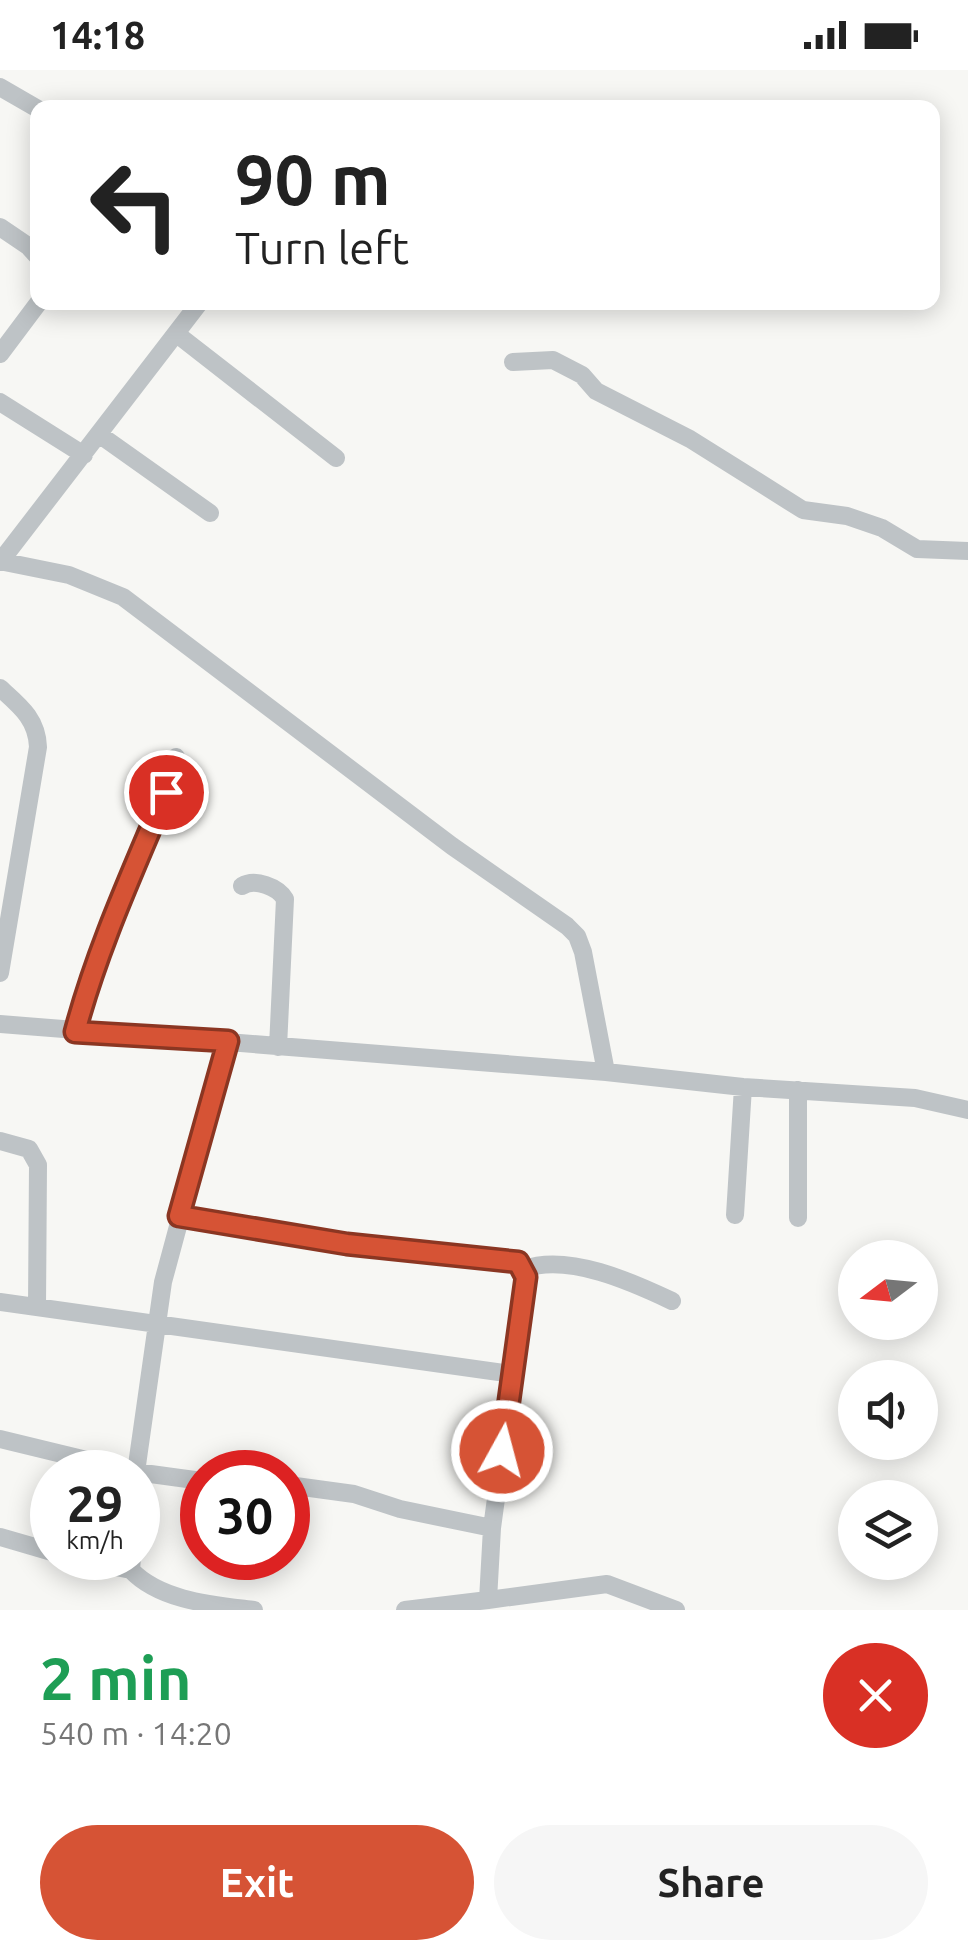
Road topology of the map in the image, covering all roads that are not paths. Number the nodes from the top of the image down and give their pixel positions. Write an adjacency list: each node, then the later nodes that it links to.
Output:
1 (0, 87): 2 (street)
2 (30, 104)
3 (0, 227): 4 (street)
4 (30, 248)
5 (32, 310): 8 (street)
6 (195, 310): 7 (street)
7 (178, 335): 11 (street); 13 (street)
8 (0, 354)
9 (513, 362): 15 (street)
10 (0, 402): 12 (street)
11 (100, 435): 12 (street); 14 (street)
12 (84, 455): 16 (street)
13 (336, 458)
14 (210, 513)
15 (968, 551)
16 (0, 561): 25 (street)
17 (0, 688): 20 (street)
18 (176, 757): 22 (street)
19 (242, 886): 24 (street)
20 (0, 973)
21 (0, 1024): 22 (street)
22 (75, 1032): 23 (street)
23 (228, 1041): 24 (street); 31 (street)
24 (278, 1046): 25 (street)
25 (606, 1072): 26 (street)
26 (743, 1087): 27 (street); 30 (street)
27 (798, 1090): 28 (street); 32 (street)
28 (968, 1110)
29 (0, 1142): 36 (street)
30 (735, 1215)
31 (179, 1216): 33 (street); 37 (street)
32 (798, 1218)
33 (524, 1269): 34 (street); 38 (street)
34 (672, 1301)
35 (0, 1302): 36 (street)
36 (37, 1307): 37 (street)
37 (157, 1324): 38 (street); 41 (street)
38 (512, 1374): 43 (street)
39 (0, 1440): 40 (street)
40 (42, 1450)
41 (139, 1450)
42 (310, 1487): 43 (street)
43 (492, 1528): 47 (street)
44 (0, 1537): 45 (street)
45 (30, 1546)
46 (141, 1580): 48 (street)
47 (488, 1600): 49 (street); 50 (street)
48 (254, 1610)
49 (404, 1610)
50 (676, 1610)

